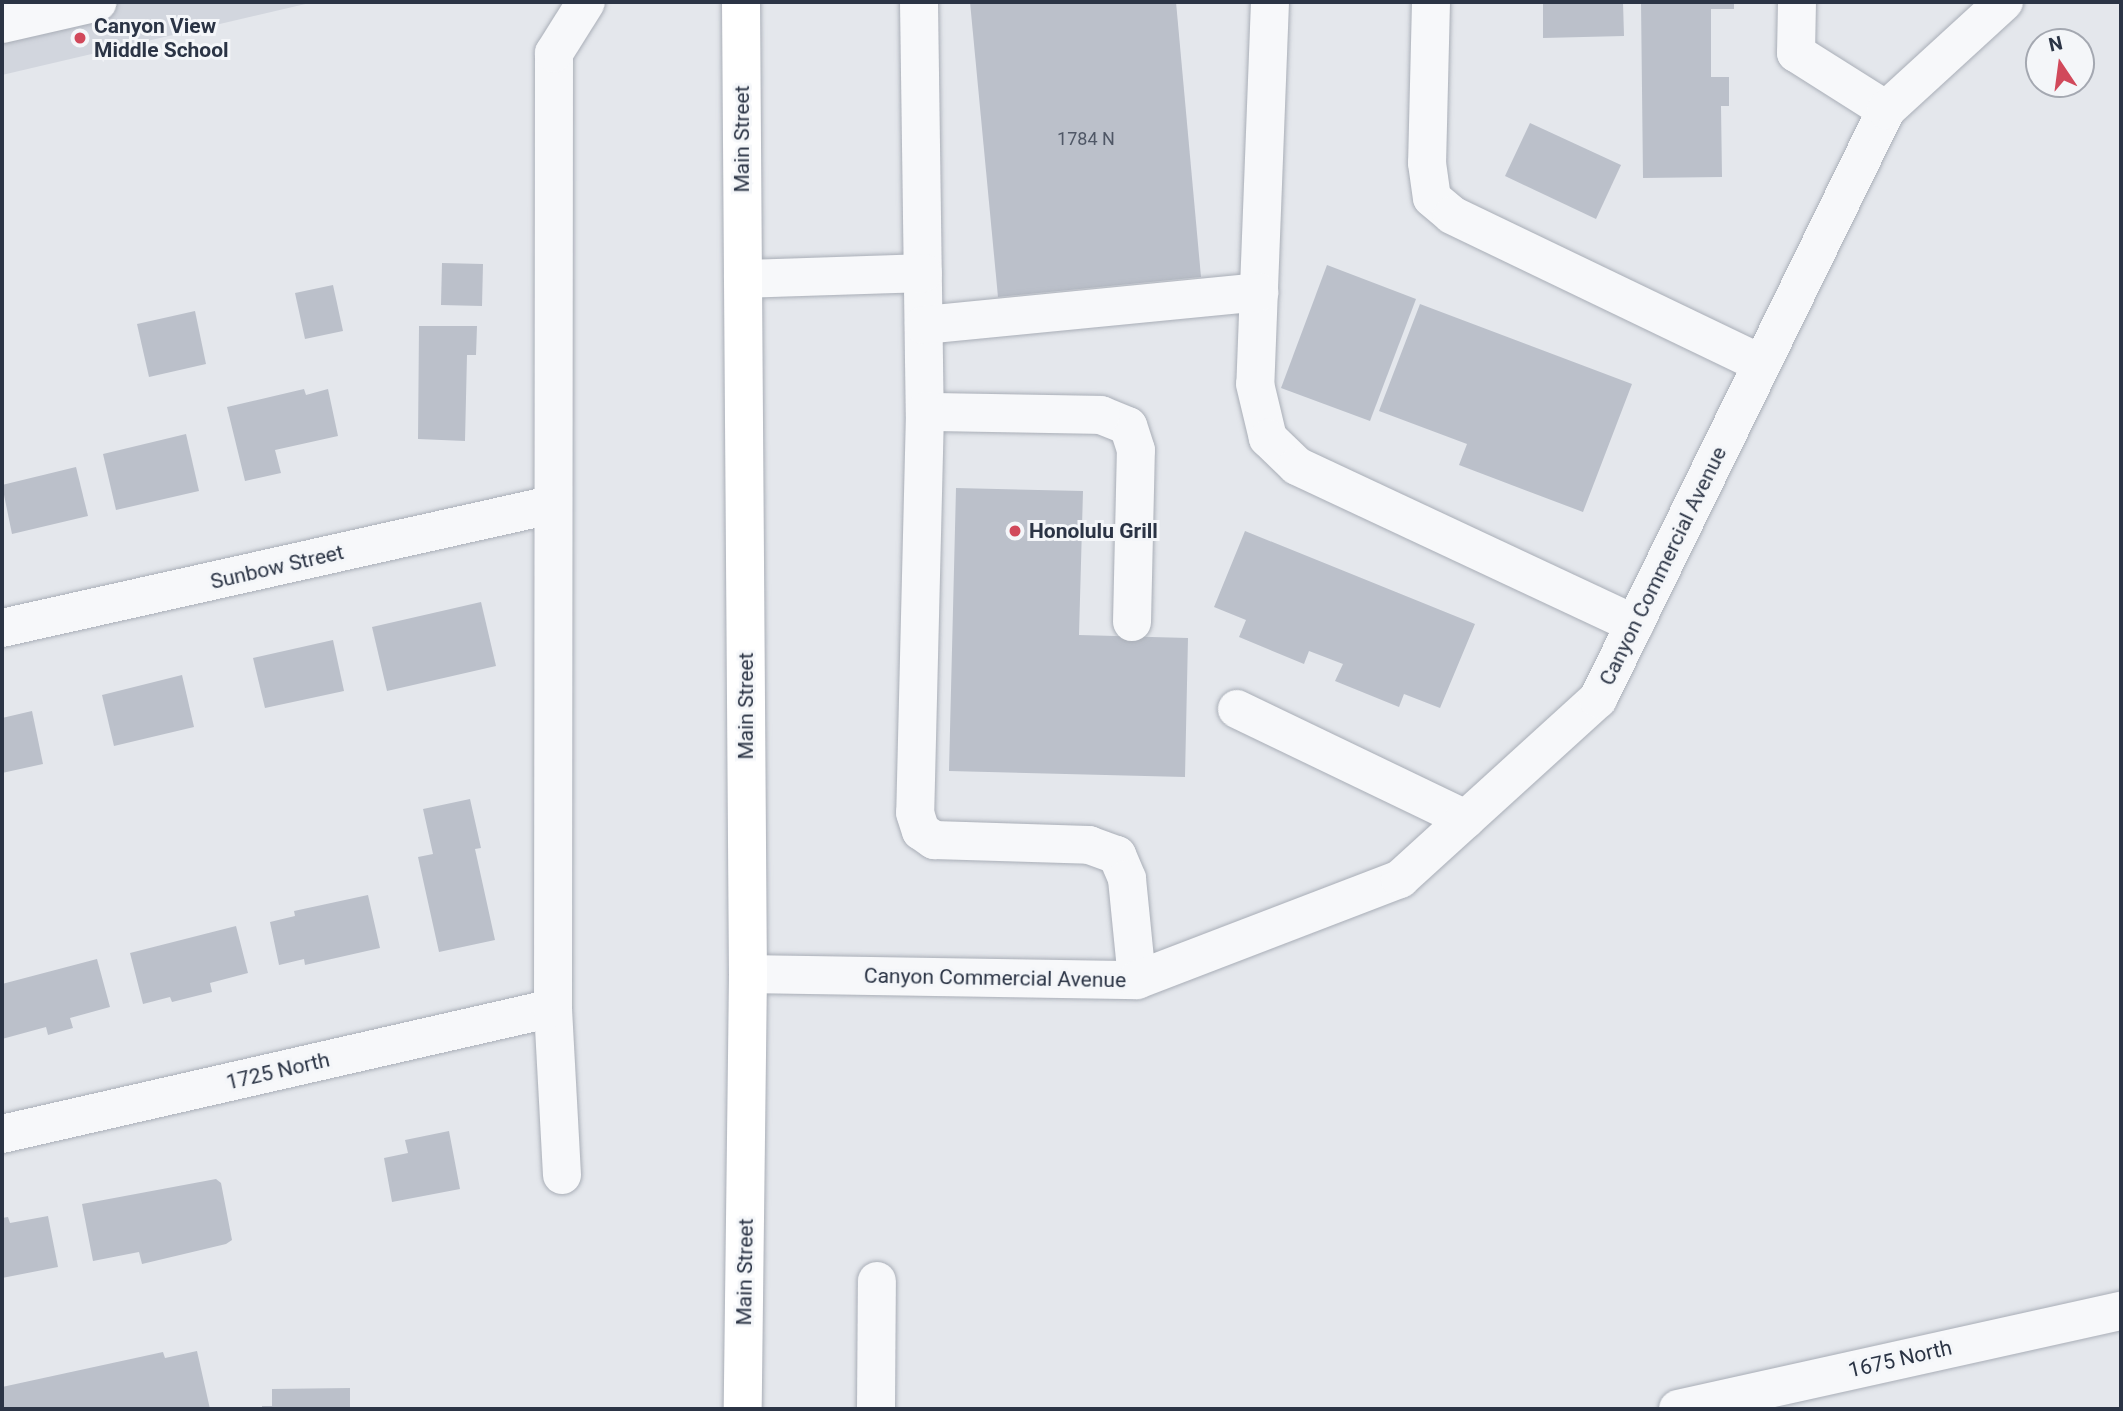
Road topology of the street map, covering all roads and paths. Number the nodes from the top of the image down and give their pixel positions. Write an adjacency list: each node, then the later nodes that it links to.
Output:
1 (98, 2): 9 (street)
2 (586, 2): 17 (street)
3 (741, 2): 12 (main road, Main Street)
4 (919, 2): 11 (street)
5 (1270, 2): 13 (street)
6 (1431, 2): 15 (street)
7 (1797, 2): 10 (street)
8 (2004, 2): 10 (street, Canyon Commercial Avenue)
9 (2, 24)
10 (1886, 110): 15 (street, Canyon Commercial Avenue)
11 (923, 273): 12 (street); 14 (street)
12 (743, 279): 23 (main road, Main Street)
13 (1259, 292): 14 (street); 19 (street)
14 (924, 325): 16 (street)
15 (1761, 364): 19 (street, Canyon Commercial Avenue)
16 (925, 412): 18 (street); 24 (street)
17 (551, 505): 20 (street, Sunbow Street); 25 (street)
18 (1132, 622)
19 (1635, 624): 22 (street, Canyon Commercial Avenue)
20 (2, 628)
21 (1237, 709): 22 (street)
22 (1466, 819): 24 (street, Canyon Commercial Avenue)
23 (748, 974): 24 (street, Canyon Commercial Avenue); 30 (main road, Main Street)
24 (1137, 980)
25 (553, 1008): 26 (street, 1725 North); 27 (street)
26 (2, 1134)
27 (562, 1175)
28 (877, 1281): 31 (street)
29 (2121, 1311): 32 (street, 1675 North)
30 (743, 1409)
31 (876, 1409)
32 (1678, 1409)

